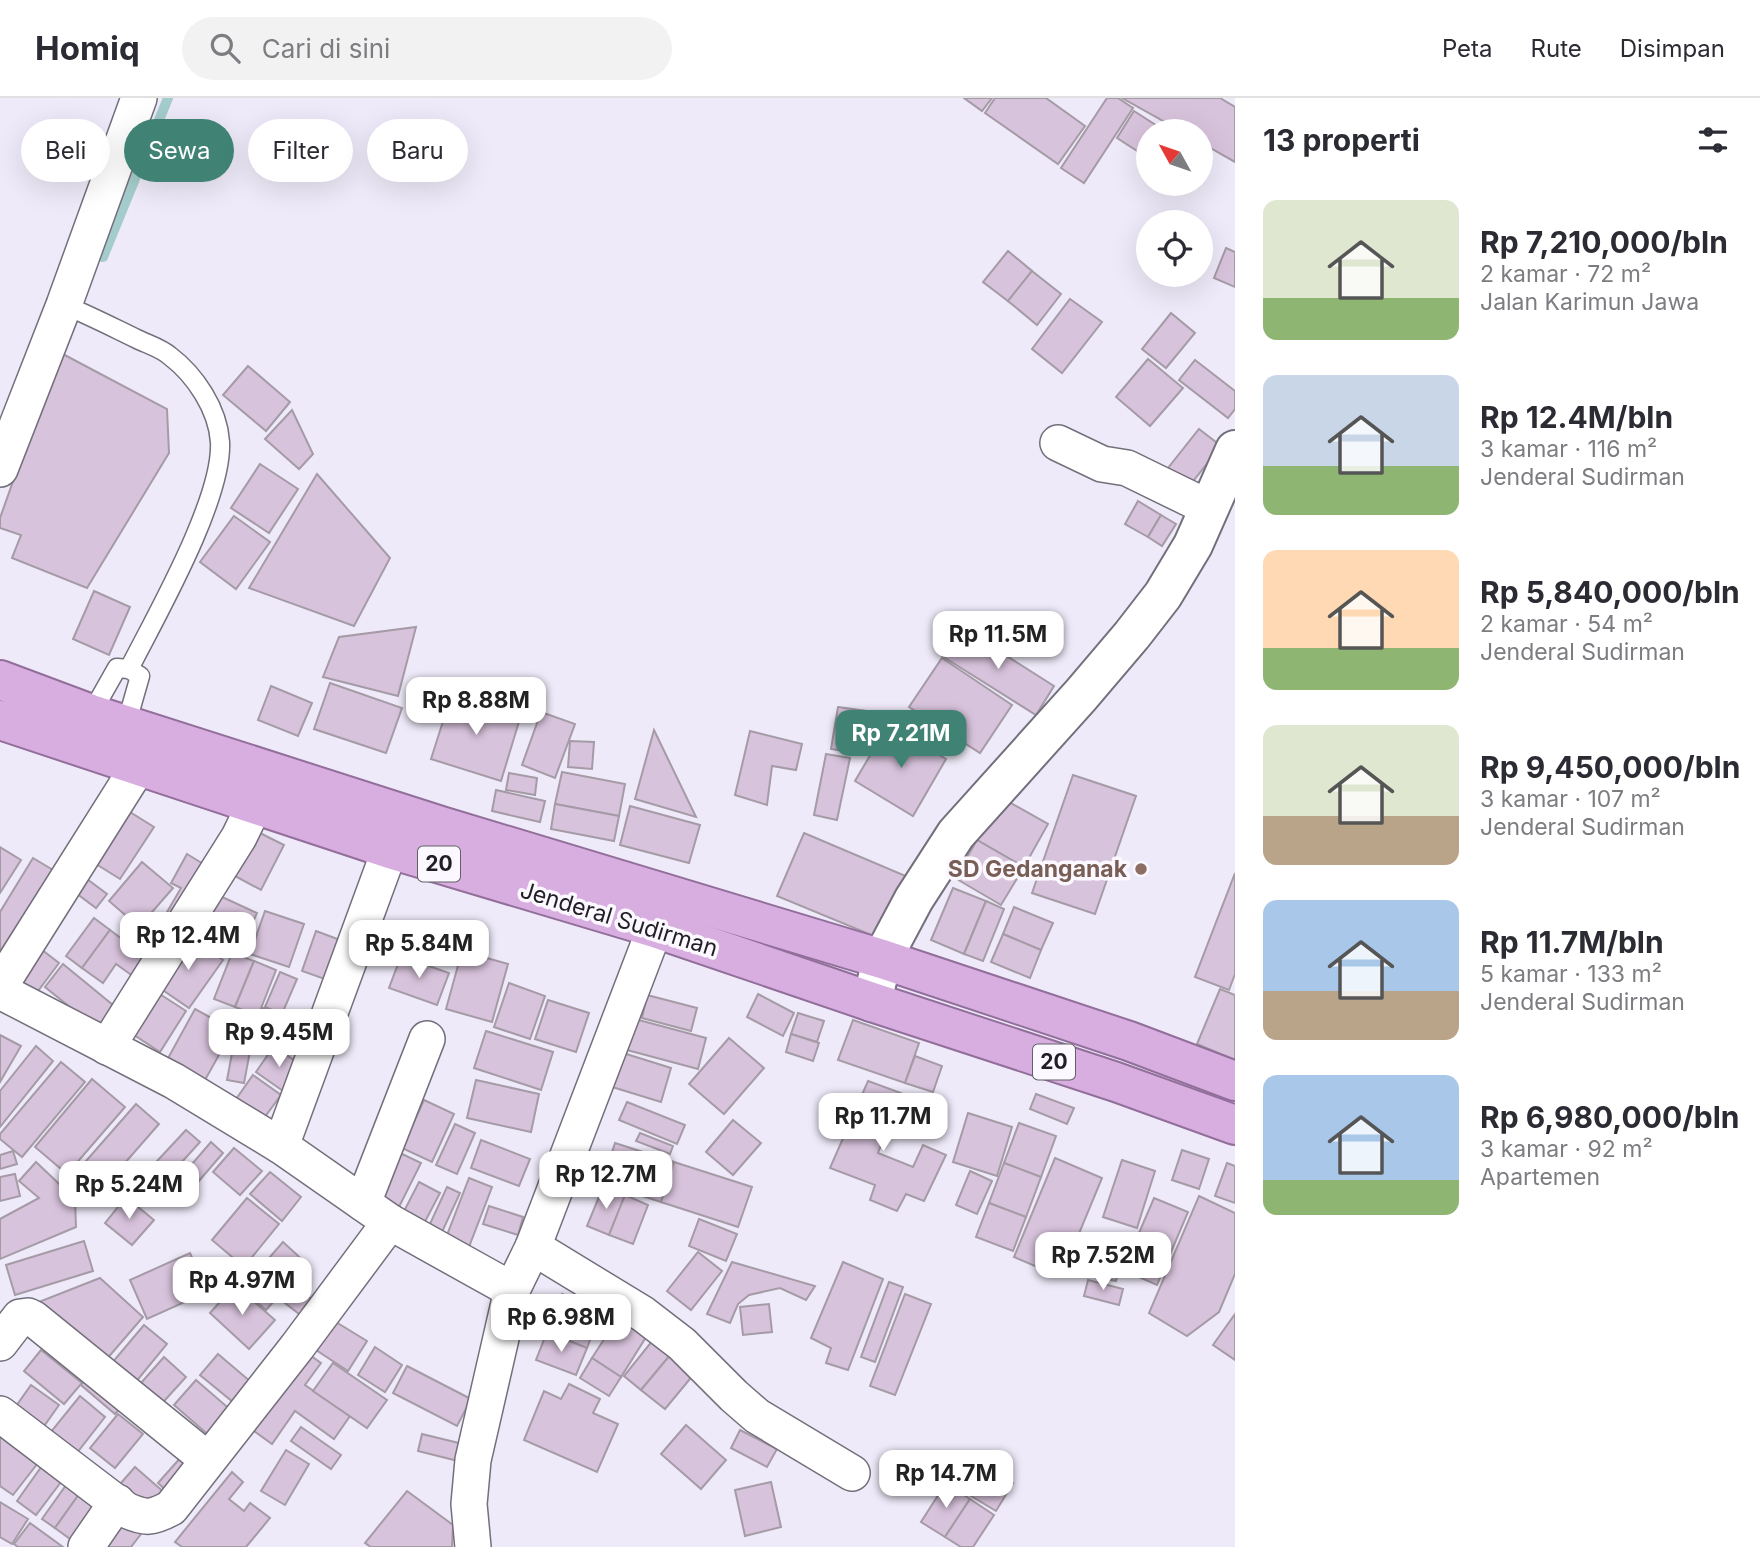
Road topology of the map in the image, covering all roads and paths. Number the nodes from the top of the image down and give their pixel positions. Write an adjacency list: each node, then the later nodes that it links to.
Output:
1 (139, 98): 2 (street)
2 (64, 305): 5 (street); 7 (lane)
3 (1058, 443): 6 (street)
4 (1235, 450): 6 (street)
5 (0, 469)
6 (1209, 508): 15 (street)
7 (129, 669): 9 (lane); 9 (lane)
8 (15, 686): 9 (highway, Jenderal Sudirman / 20)
9 (109, 719): 15 (highway, Jenderal Sudirman / 20)
10 (0, 720): 11 (highway, Jenderal Sudirman / 20)
11 (138, 767): 12 (highway, Jenderal Sudirman / 20); 16 (street)
12 (254, 806): 13 (highway, Jenderal Sudirman / 20); 19 (street)
13 (390, 849): 14 (highway, Jenderal Sudirman / 20); 22 (street)
14 (655, 928): 17 (highway, Jenderal Sudirman / 20); 24 (street)
15 (882, 959): 17 (street); 20 (highway, Jenderal Sudirman / 20)
16 (0, 989): 19 (street)
17 (872, 1002): 21 (highway, Jenderal Sudirman / 20)
18 (427, 1039): 23 (street)
19 (107, 1047): 22 (street)
20 (1235, 1080)
21 (1235, 1125)
22 (281, 1146): 23 (street)
23 (377, 1212): 25 (street); 28 (street)
24 (533, 1247): 25 (street); 29 (street)
25 (512, 1290): 32 (street)
26 (0, 1343): 28 (street)
27 (1, 1419): 30 (street)
28 (208, 1460): 30 (street)
29 (852, 1473)
30 (117, 1502): 31 (street)
31 (86, 1547)
32 (473, 1547)

